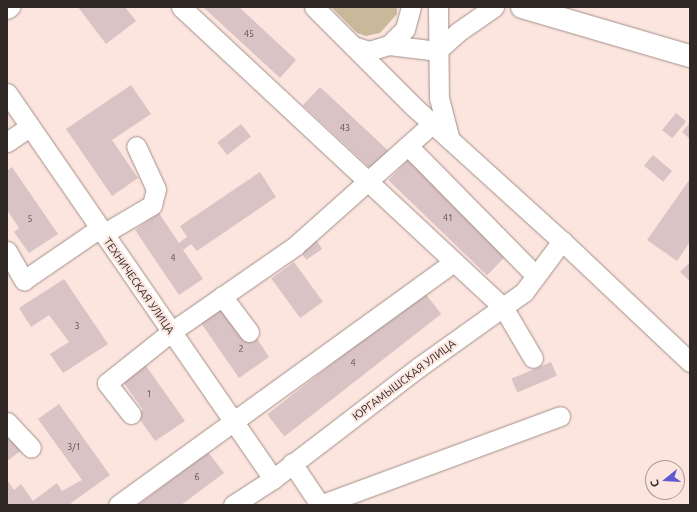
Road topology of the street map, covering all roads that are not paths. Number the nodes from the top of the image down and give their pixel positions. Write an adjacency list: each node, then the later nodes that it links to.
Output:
1 (10, 7): 8 (street)
2 (181, 7): 20 (street)
3 (314, 7): 10 (street)
4 (411, 7): 9 (street)
5 (438, 7): 11 (street)
6 (494, 7): 11 (street)
7 (522, 7): 12 (main road)
8 (7, 9)
9 (389, 45): 10 (street); 11 (street)
10 (353, 46): 14 (street)
11 (436, 51): 16 (street)
12 (690, 56)
13 (7, 93): 15 (street, ТЕХНИЧЕСКАЯ УЛИЦА)
14 (432, 124): 16 (street); 19 (street)
15 (29, 126): 17 (street); 21 (street, ТЕХНИЧЕСКАЯ УЛИЦА)
16 (450, 140): 22 (street)
17 (7, 142)
18 (136, 146): 21 (street)
19 (408, 146): 20 (street); 25 (street)
20 (369, 182): 24 (street); 26 (street)
21 (101, 231): 23 (street); 28 (street, ТЕХНИЧЕСКАЯ УЛИЦА)
22 (562, 241): 25 (street, ЮРГАМЫШСКАЯ УЛИЦА); 31 (street)
23 (7, 251)
24 (454, 262): 27 (street); 35 (street)
25 (536, 276): 27 (street, ЮРГАМЫШСКАЯ УЛИЦА)
26 (222, 296): 28 (street); 29 (street)
27 (503, 307): 30 (street); 37 (street, ЮРГАМЫШСКАЯ УЛИЦА)
28 (171, 332): 32 (street); 35 (street, ТЕХНИЧЕСКАЯ УЛИЦА)
29 (249, 332)
30 (533, 358)
31 (690, 362)
32 (131, 414)
33 (560, 416): 37 (street)
34 (7, 422): 36 (street)
35 (234, 422): 38 (street, ТЕХНИЧЕСКАЯ УЛИЦА); 39 (street)
36 (32, 448)
37 (292, 464): 38 (street, ЮРГАМЫШСКАЯ УЛИЦА)
38 (273, 479): 40 (street, ЮРГАМЫШСКАЯ УЛИЦА)
39 (118, 505)
40 (233, 505)

